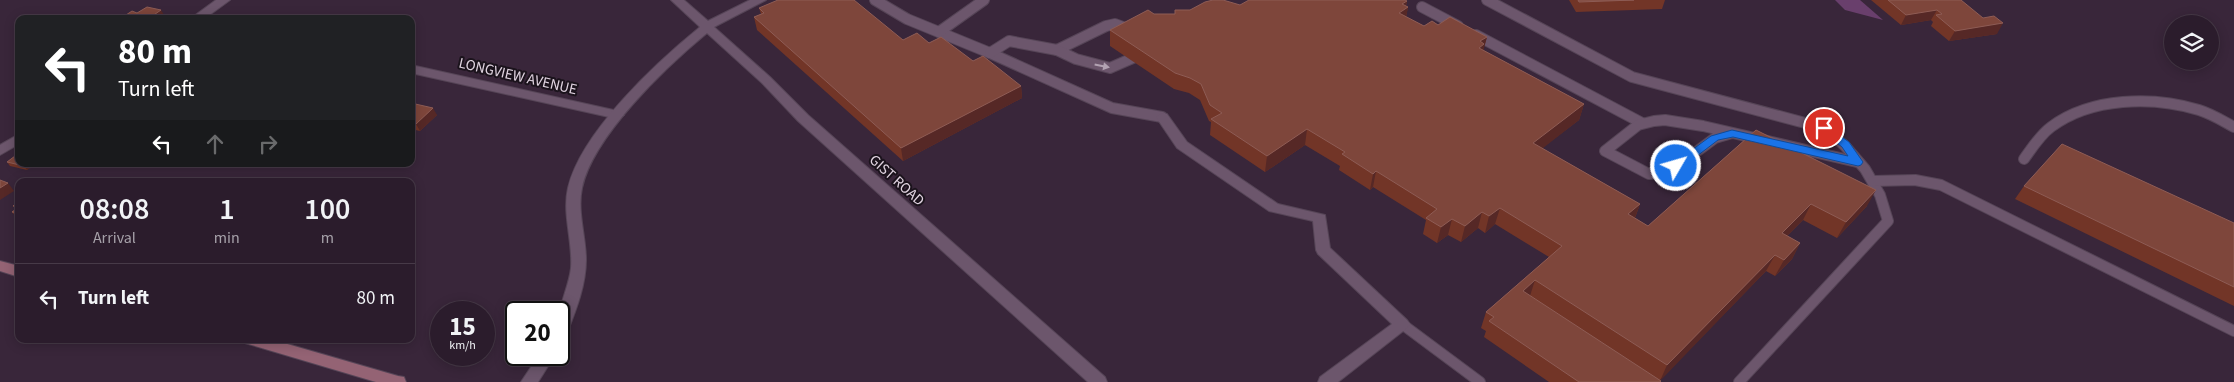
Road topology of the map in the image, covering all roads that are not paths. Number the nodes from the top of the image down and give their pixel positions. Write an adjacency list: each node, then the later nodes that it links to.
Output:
1 (224, 0): 8 (street)
2 (677, 0): 9 (street, GIST ROAD)
3 (760, 0): 9 (street)
4 (875, 0): 10 (lane)
5 (984, 0): 10 (lane)
6 (1487, 0): 24 (lane)
7 (1422, 7): 18 (lane)
8 (202, 15)
9 (707, 27): 16 (street); 35 (street, GIST ROAD)
10 (939, 32): 14 (lane)
11 (1138, 34): 12 (lane)
12 (1056, 50): 13 (lane, one-way to 13); 14 (lane)
13 (1150, 50)
14 (990, 53): 17 (lane)
15 (415, 70): 16 (street, LONGVIEW AVENUE)
16 (618, 115): 28 (street)
17 (1162, 117): 29 (street)
18 (1642, 123): 20 (lane); 20 (lane)
19 (2234, 127): 23 (lane)
20 (1732, 133): 24 (lane)
21 (15, 141): 22 (street)
22 (0, 151)
23 (2024, 159)
24 (1858, 162): 25 (lane)
25 (1873, 181): 30 (lane); 38 (lane)
26 (0, 266): 27 (main road)
27 (15, 271)
28 (570, 304)
29 (1402, 324): 36 (street); 37 (lane)
30 (2234, 331)
31 (264, 343): 33 (main road)
32 (540, 366): 34 (street)
33 (398, 382)
34 (529, 382)
35 (1099, 382)
36 (1326, 382)
37 (1480, 382)
38 (1739, 382)

